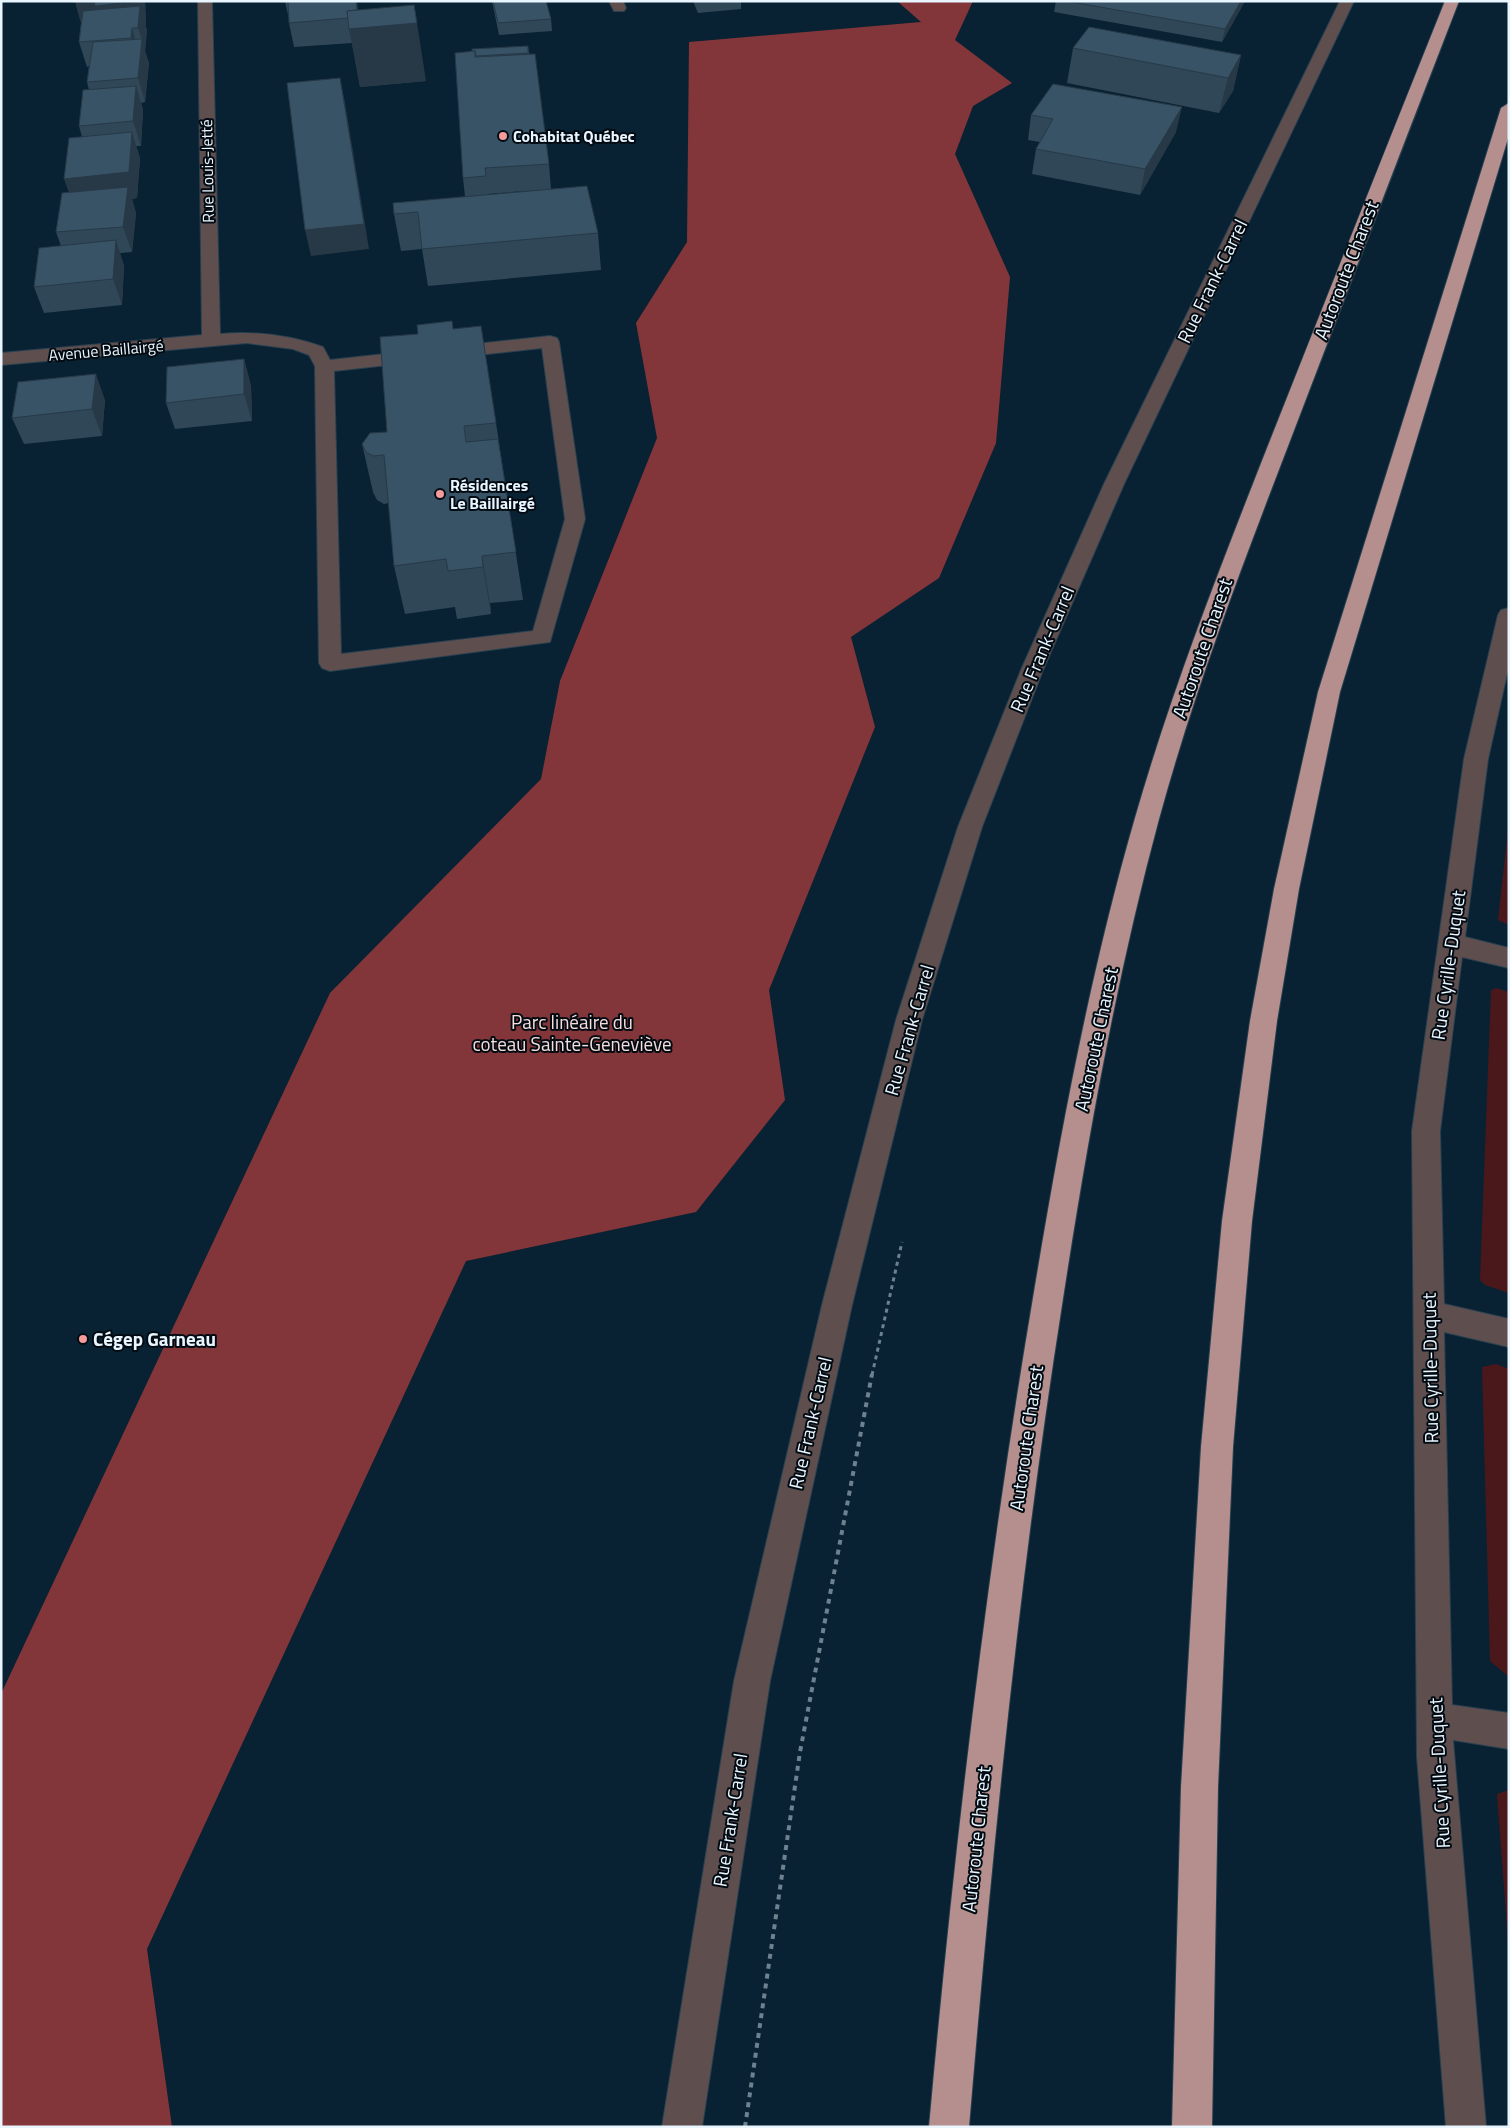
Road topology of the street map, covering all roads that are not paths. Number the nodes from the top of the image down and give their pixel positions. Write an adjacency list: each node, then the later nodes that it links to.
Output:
1 (205, 1): 5 (street, Rue Louis-Jetté)
2 (1347, 1): 15 (street, Rue Frank-Carrel)
3 (1452, 1): 16 (highway, Autoroute Charest)
4 (1509, 108): 17 (highway)
5 (211, 340): 6 (street, Avenue Baillairgé); 7 (street, Avenue Baillairgé)
6 (1, 359)
7 (324, 366): 7 (street)
8 (1509, 615): 9 (street, Rue Cyrille-Duquet)
9 (1451, 944): 10 (street); 11 (street, Rue Cyrille-Duquet)
10 (1509, 958)
11 (1429, 1315): 12 (street); 13 (street, Rue Cyrille-Duquet)
12 (1509, 1333)
13 (1435, 1720): 14 (street); 18 (street, Rue Cyrille-Duquet)
14 (1509, 1732)
15 (682, 2127)
16 (949, 2127)
17 (1192, 2127)
18 (1466, 2127)

